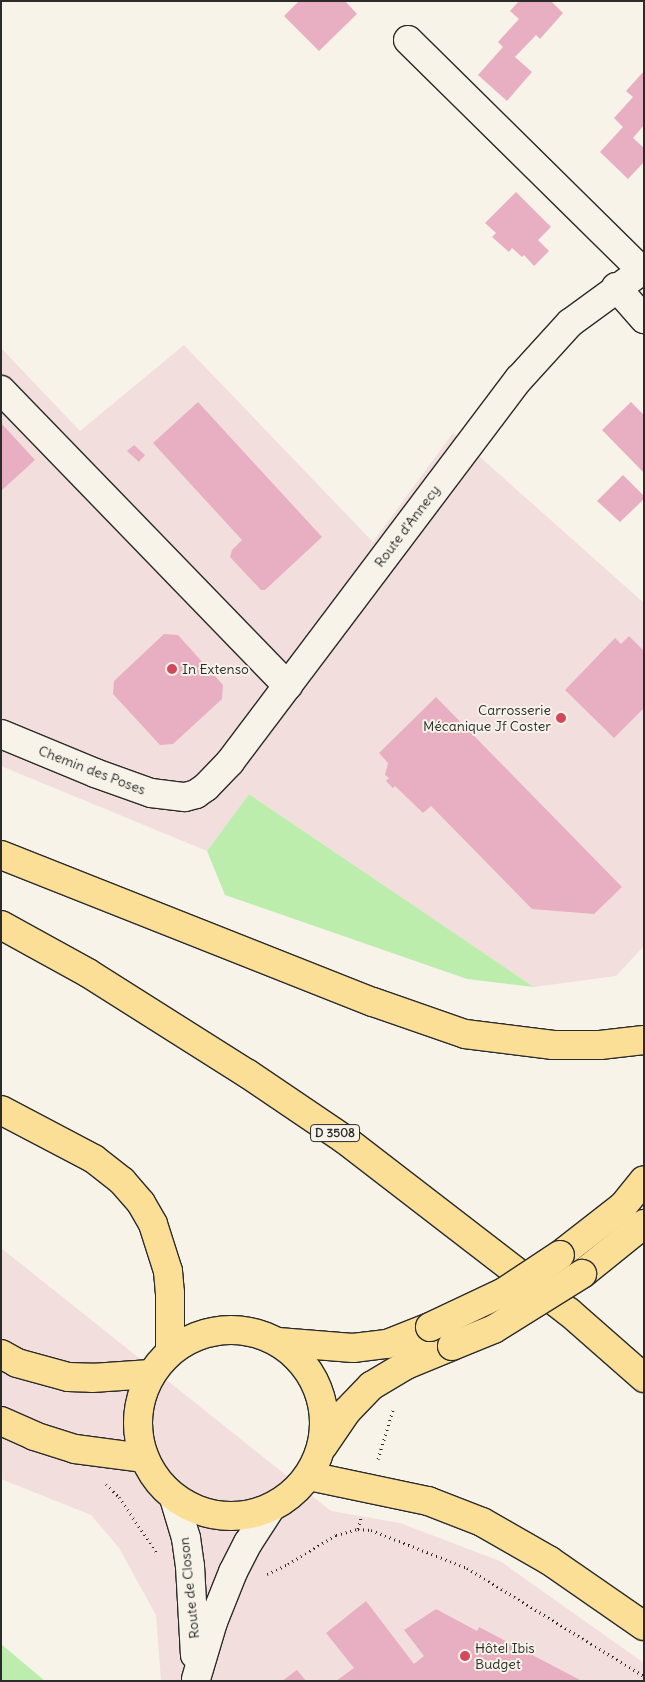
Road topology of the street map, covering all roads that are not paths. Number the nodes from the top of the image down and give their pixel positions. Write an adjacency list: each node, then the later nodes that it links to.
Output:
1 (408, 40): 2 (street)
2 (642, 269): 3 (street, Route d'Annecy)
3 (616, 287): 4 (street); 6 (street, Route d'Annecy)
4 (644, 318)
5 (1, 390): 6 (street)
6 (288, 686): 8 (street, Route d'Annecy)
7 (1, 734): 8 (street, Chemin des Poses)
8 (185, 797)
9 (1, 855): 11 (main road)
10 (1, 925): 19 (main road, D 3508)
11 (644, 1040)
12 (1, 1110): 16 (main road)
13 (644, 1180): 15 (main road, bridge)
14 (644, 1224): 21 (main road, bridge)
15 (278, 1342): 16 (main road); 21 (main road)
16 (170, 1352): 18 (main road)
17 (1, 1354): 18 (main road)
18 (151, 1374): 22 (main road)
19 (644, 1378)
20 (1, 1421): 22 (main road)
21 (323, 1446): 23 (main road)
22 (144, 1458): 24 (main road)
23 (309, 1476): 25 (main road); 26 (main road)
24 (174, 1498): 25 (main road); 27 (street, Route de Closon)
25 (270, 1509): 27 (street, Route de Closon)
26 (644, 1626)
27 (196, 1680)

